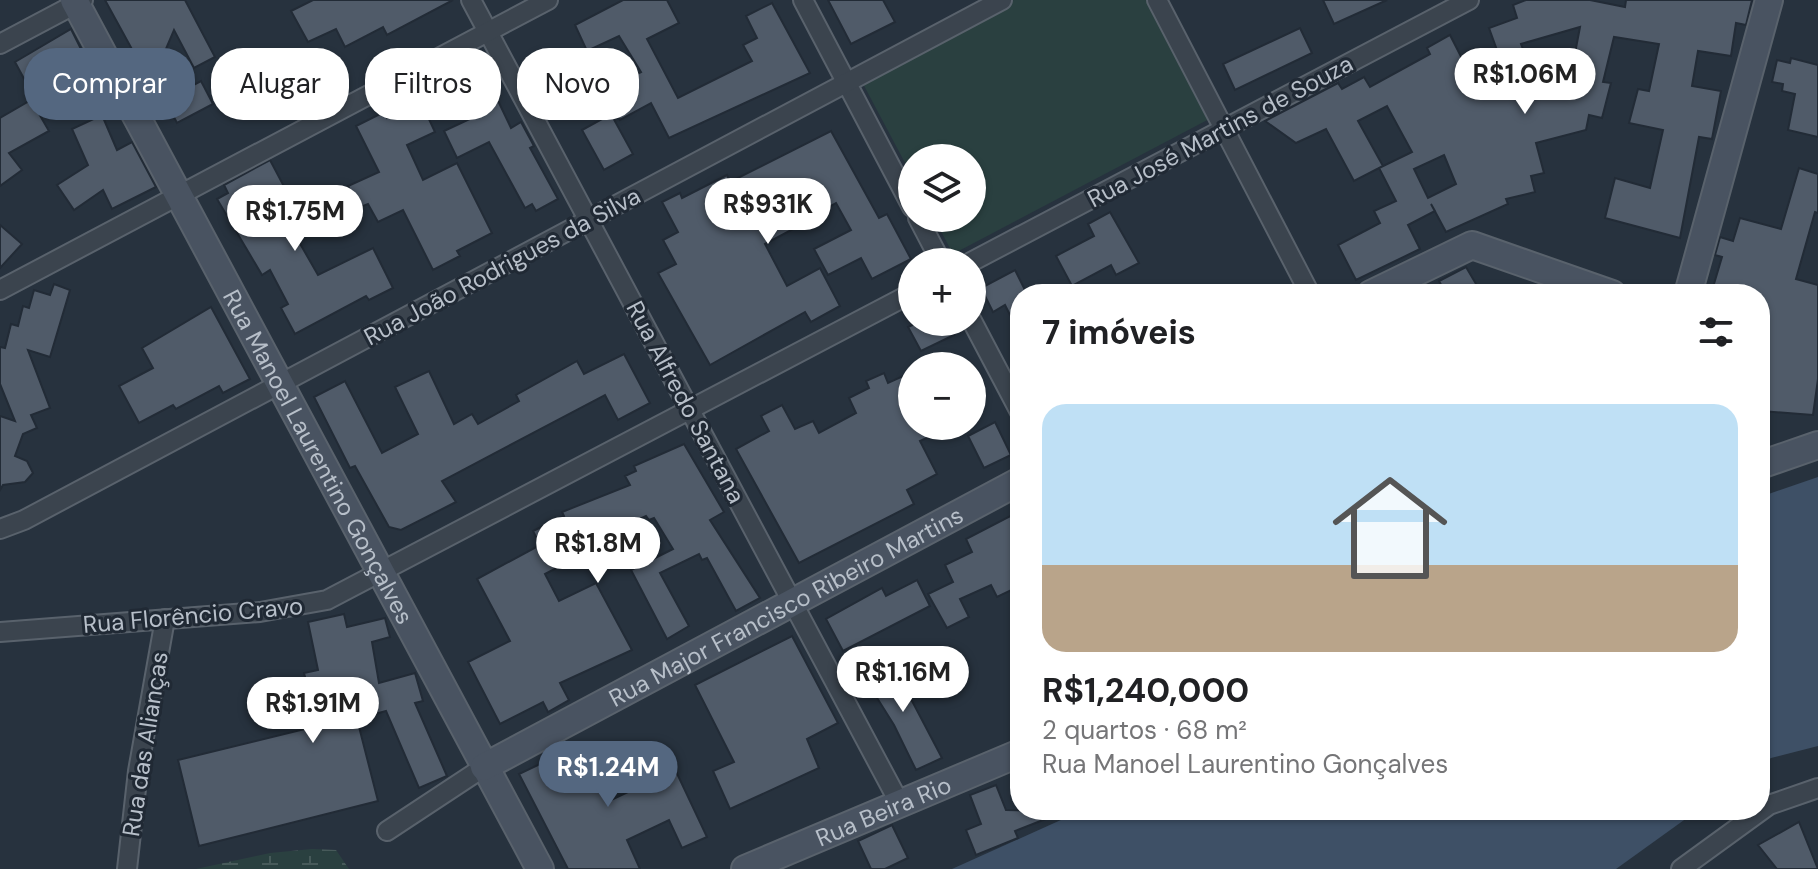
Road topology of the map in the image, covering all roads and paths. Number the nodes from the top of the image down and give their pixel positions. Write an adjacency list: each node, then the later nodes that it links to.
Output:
1 (471, 0): 9 (street, Rua Alfredo Santana)
2 (548, 0): 9 (street)
3 (803, 0): 11 (street)
4 (1002, 0): 11 (street, Rua João Rodrigues da Silva)
5 (1157, 0): 12 (street)
6 (1469, 0): 12 (street, Rua José Martins de Souza)
7 (1769, 0): 20 (main road)
8 (78, 1): 10 (street); 14 (main road, Rua Manoel Laurentino Gonçalves)
9 (488, 32): 14 (street); 15 (street, Rua Alfredo Santana)
10 (0, 44)
11 (847, 83): 13 (street); 15 (street, Rua João Rodrigues da Silva)
12 (1224, 128): 16 (street, Rua José Martins de Souza); 17 (street)
13 (898, 180)
14 (179, 196): 21 (street); 24 (main road, Rua Manoel Laurentino Gonçalves)
15 (588, 220): 24 (street, Rua João Rodrigues da Silva); 26 (street, Rua Alfredo Santana)
16 (986, 254)
17 (1305, 284)
18 (1392, 284): 19 (main road)
19 (1583, 284)
20 (1691, 284)
21 (0, 290)
22 (898, 300): 26 (street)
23 (980, 336): 25 (street)
24 (279, 384): 30 (street, Rua João Rodrigues da Silva); 31 (main road, Rua Manoel Laurentino Gonçalves)
25 (1010, 393)
26 (690, 411): 31 (street); 32 (street, Rua Alfredo Santana)
27 (1818, 445): 28 (main road)
28 (1770, 462)
29 (1010, 486): 32 (main road, Rua Major Francisco Ribeiro Martins)
30 (0, 529)
31 (381, 574): 33 (street, Rua Florêncio Cravo); 36 (main road, Rua Manoel Laurentino Gonçalves)
32 (792, 602): 36 (main road, Rua Major Francisco Ribeiro Martins); 38 (street, Rua Alfredo Santana)
33 (165, 619): 34 (street, Rua Florêncio Cravo); 42 (street, Rua das Alianças)
34 (0, 632)
35 (1010, 757): 38 (main road, Rua Beira Rio)
36 (484, 767): 41 (street, Rua Major Francisco Ribeiro Martins); 43 (main road, Rua Manoel Laurentino Gonçalves)
37 (1818, 788): 39 (street)
38 (900, 804): 44 (main road, Rua Beira Rio)
39 (1770, 805)
40 (1748, 820): 45 (street)
41 (387, 831)
42 (127, 869)
43 (540, 869)
44 (745, 869)
45 (1681, 869)

